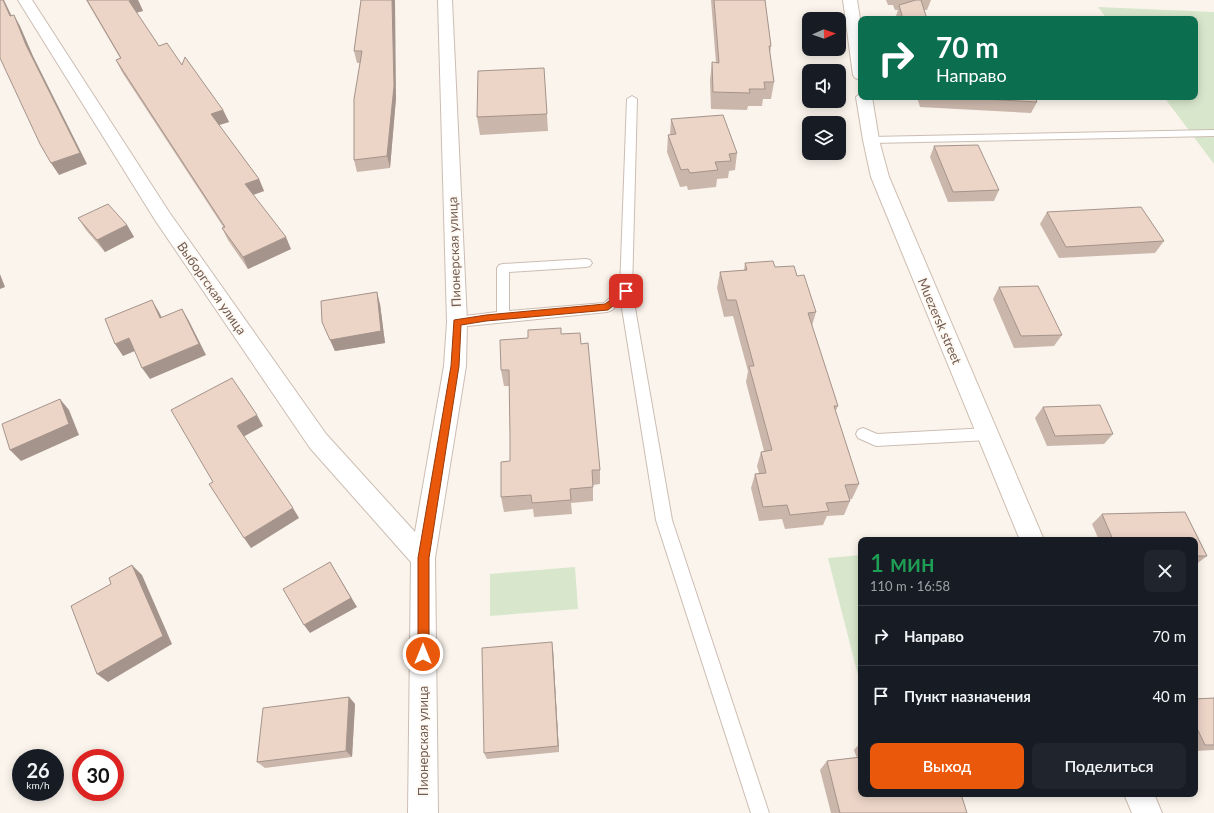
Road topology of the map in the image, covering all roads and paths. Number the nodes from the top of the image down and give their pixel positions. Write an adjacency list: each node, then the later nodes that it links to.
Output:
1 (25, 0): 16 (street, Выборгская улица)
2 (445, 0): 12 (street, Пионерская улица)
3 (850, 0): 4 (street)
4 (858, 55)
5 (632, 99): 10 (lane)
6 (864, 100): 8 (street, Muezersk street)
7 (1214, 133): 8 (lane)
8 (871, 140): 14 (street, Muezersk street)
9 (586, 263): 11 (lane)
10 (626, 291): 11 (lane); 19 (lane)
11 (503, 316): 12 (lane)
12 (456, 322): 16 (street, Пионерская улица)
13 (863, 434): 14 (lane)
14 (988, 434): 15 (street, Muezersk street)
15 (1031, 537)
16 (424, 558): 18 (street, Пионерская улица)
17 (1140, 797): 20 (street)
18 (423, 813)
19 (760, 813)
20 (1147, 813)

